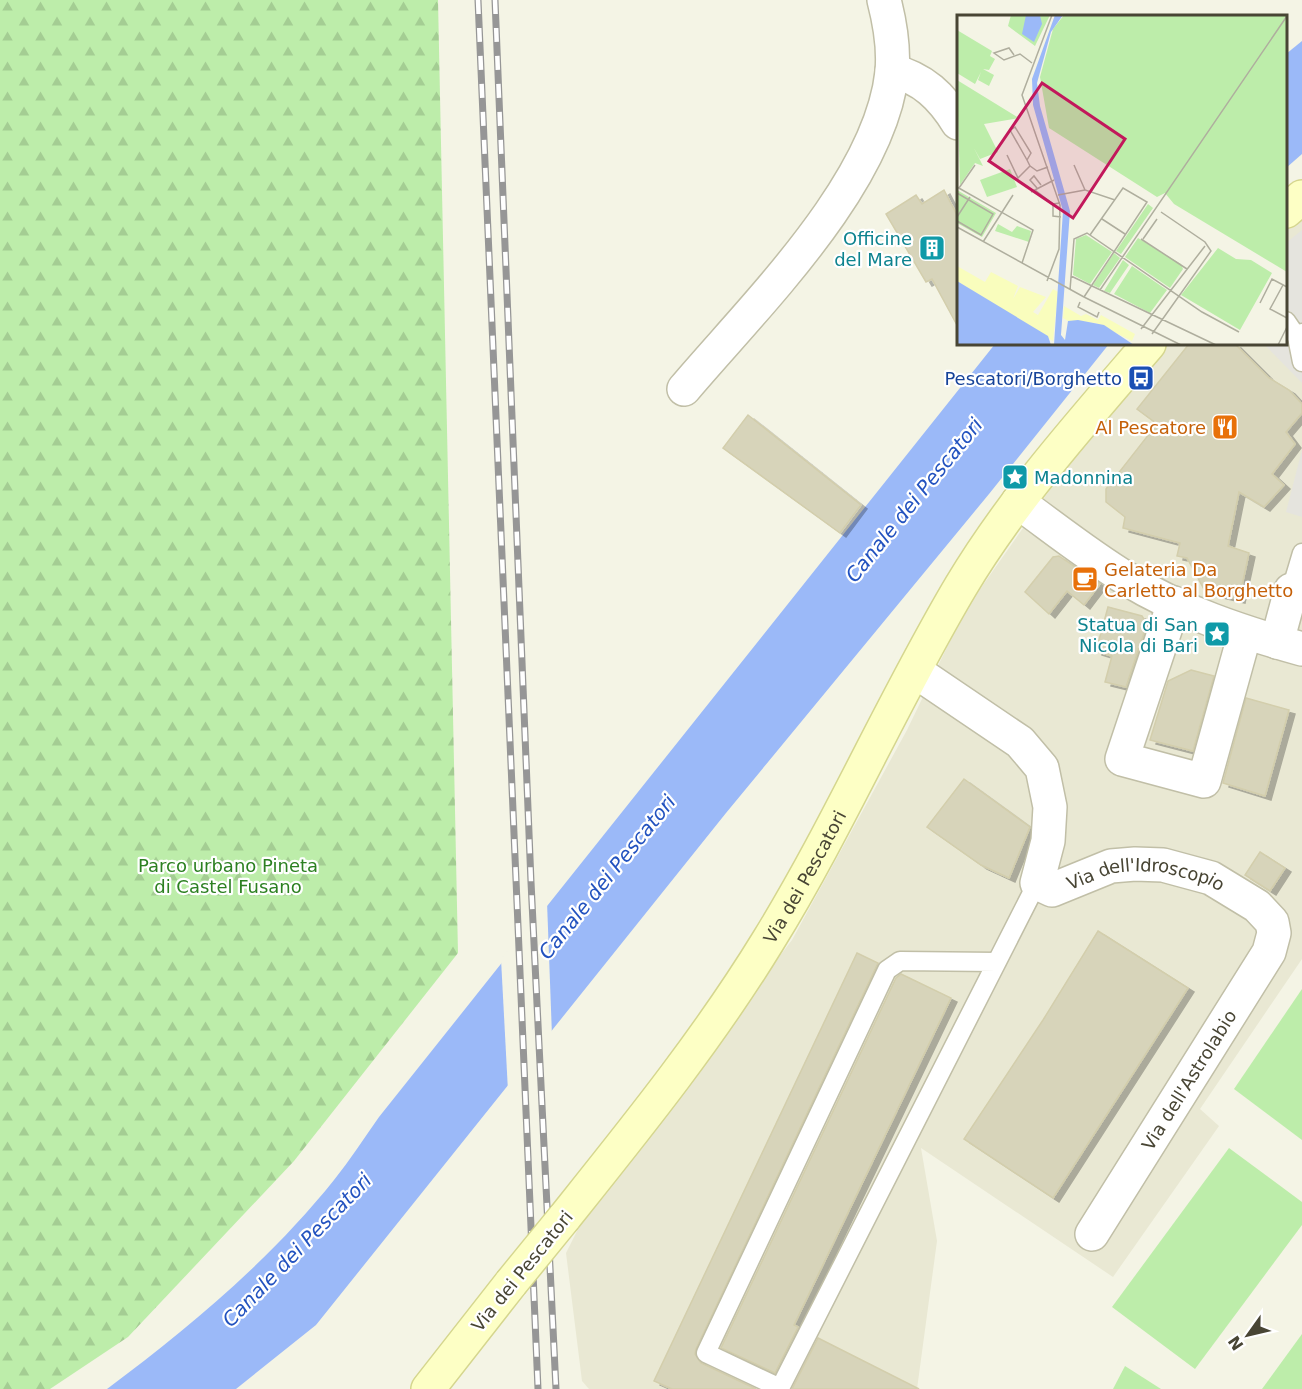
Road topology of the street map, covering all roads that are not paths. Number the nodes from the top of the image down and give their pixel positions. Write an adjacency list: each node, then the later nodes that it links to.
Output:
1 (884, 0): 2 (street)
2 (892, 71): 3 (street); 10 (street)
3 (957, 122)
4 (1302, 197): 5 (street)
5 (1287, 209)
6 (1287, 322): 7 (lane)
7 (1300, 335): 9 (lane)
8 (1148, 345): 11 (street, Via dei Pescatori)
9 (1302, 362)
10 (684, 389)
11 (1018, 502): 14 (street); 17 (street, Via dei Pescatori)
12 (1302, 553): 13 (lane)
13 (1291, 590): 16 (street)
14 (1174, 603): 15 (street); 15 (street)
15 (1245, 633): 16 (street)
16 (1289, 645)
17 (915, 670): 18 (street, Via dell'Idroscopio); 22 (street, Via dei Pescatori, bridge)
18 (1036, 883): 19 (street, Via dell'Idroscopio); 20 (lane)
19 (1272, 922): 21 (street, Via dell'Astrolabio)
20 (997, 962): 20 (lane)
21 (1092, 1234)
22 (428, 1389)

